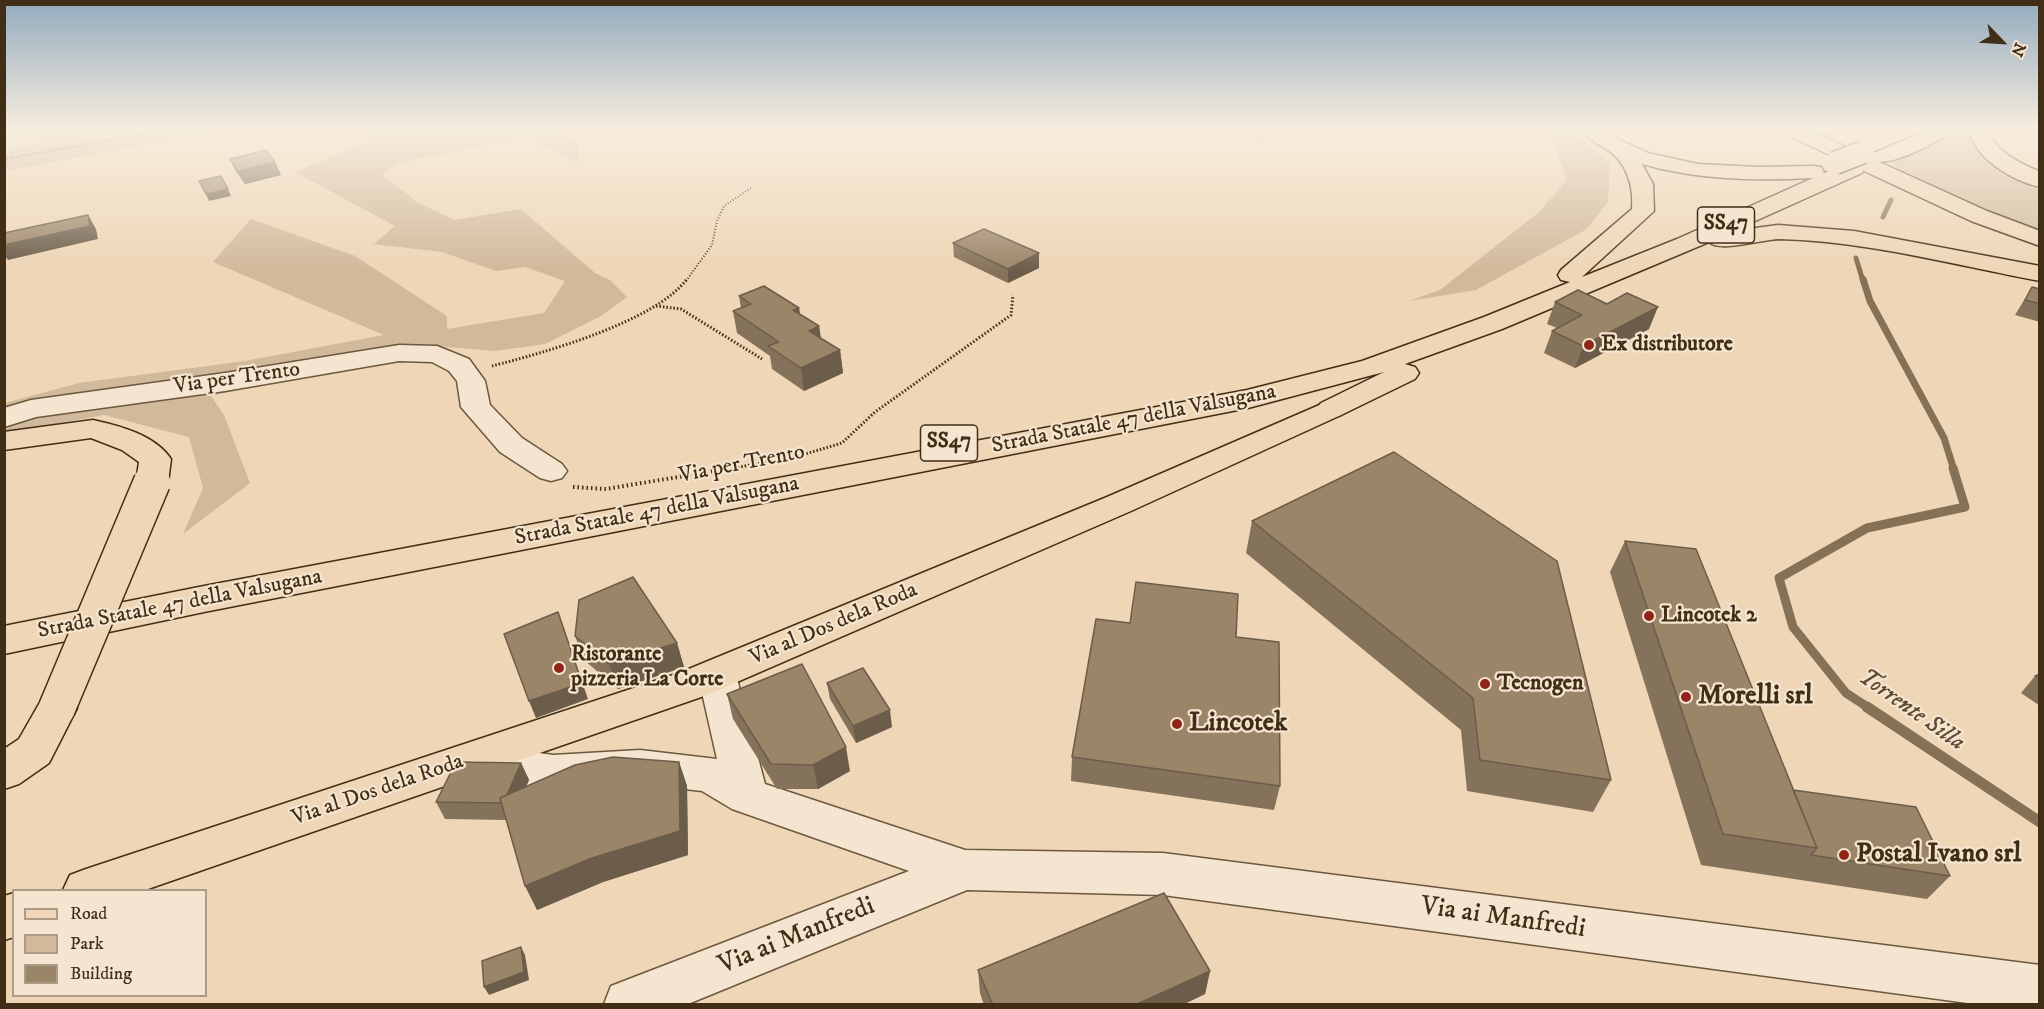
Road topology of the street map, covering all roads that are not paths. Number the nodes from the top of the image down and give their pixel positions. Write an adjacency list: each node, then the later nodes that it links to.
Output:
1 (1640, 177): 8 (main road)
2 (1812, 177): 8 (main road, Strada Statale 47 della Valsugana / SS47)
3 (1819, 177): 6 (main road, Strada Statale 47 della Valsugana / SS47)
4 (1894, 177): 5 (main road)
5 (2040, 239)
6 (1685, 244): 7 (main road); 9 (main road, Strada Statale 47 della Valsugana / SS47)
7 (2040, 274)
8 (1570, 275): 13 (main road, Strada Statale 47 della Valsugana / SS47)
9 (1493, 323): 16 (main road, Strada Statale 47 della Valsugana / SS47); 17 (main road, Via al Dos dela Roda)
10 (4, 418): 12 (street, Via per Trento)
11 (4, 441): 19 (main road, bridge)
12 (552, 471)
13 (56, 615): 14 (main road); 15 (main road, Strada Statale 47 della Valsugana / SS47)
14 (4, 618)
15 (4, 626)
16 (4, 640)
17 (717, 675): 18 (main road, Via al Dos dela Roda); 20 (street)
18 (472, 759): 20 (street, Via ai Manfredi); 22 (main road, Via al Dos dela Roda)
19 (4, 772)
20 (747, 796): 21 (street, Via ai Manfredi)
21 (965, 870): 23 (street, Via ai Manfredi); 24 (street, Via ai Manfredi)
22 (93, 889)
23 (2040, 989)
24 (629, 1005)

